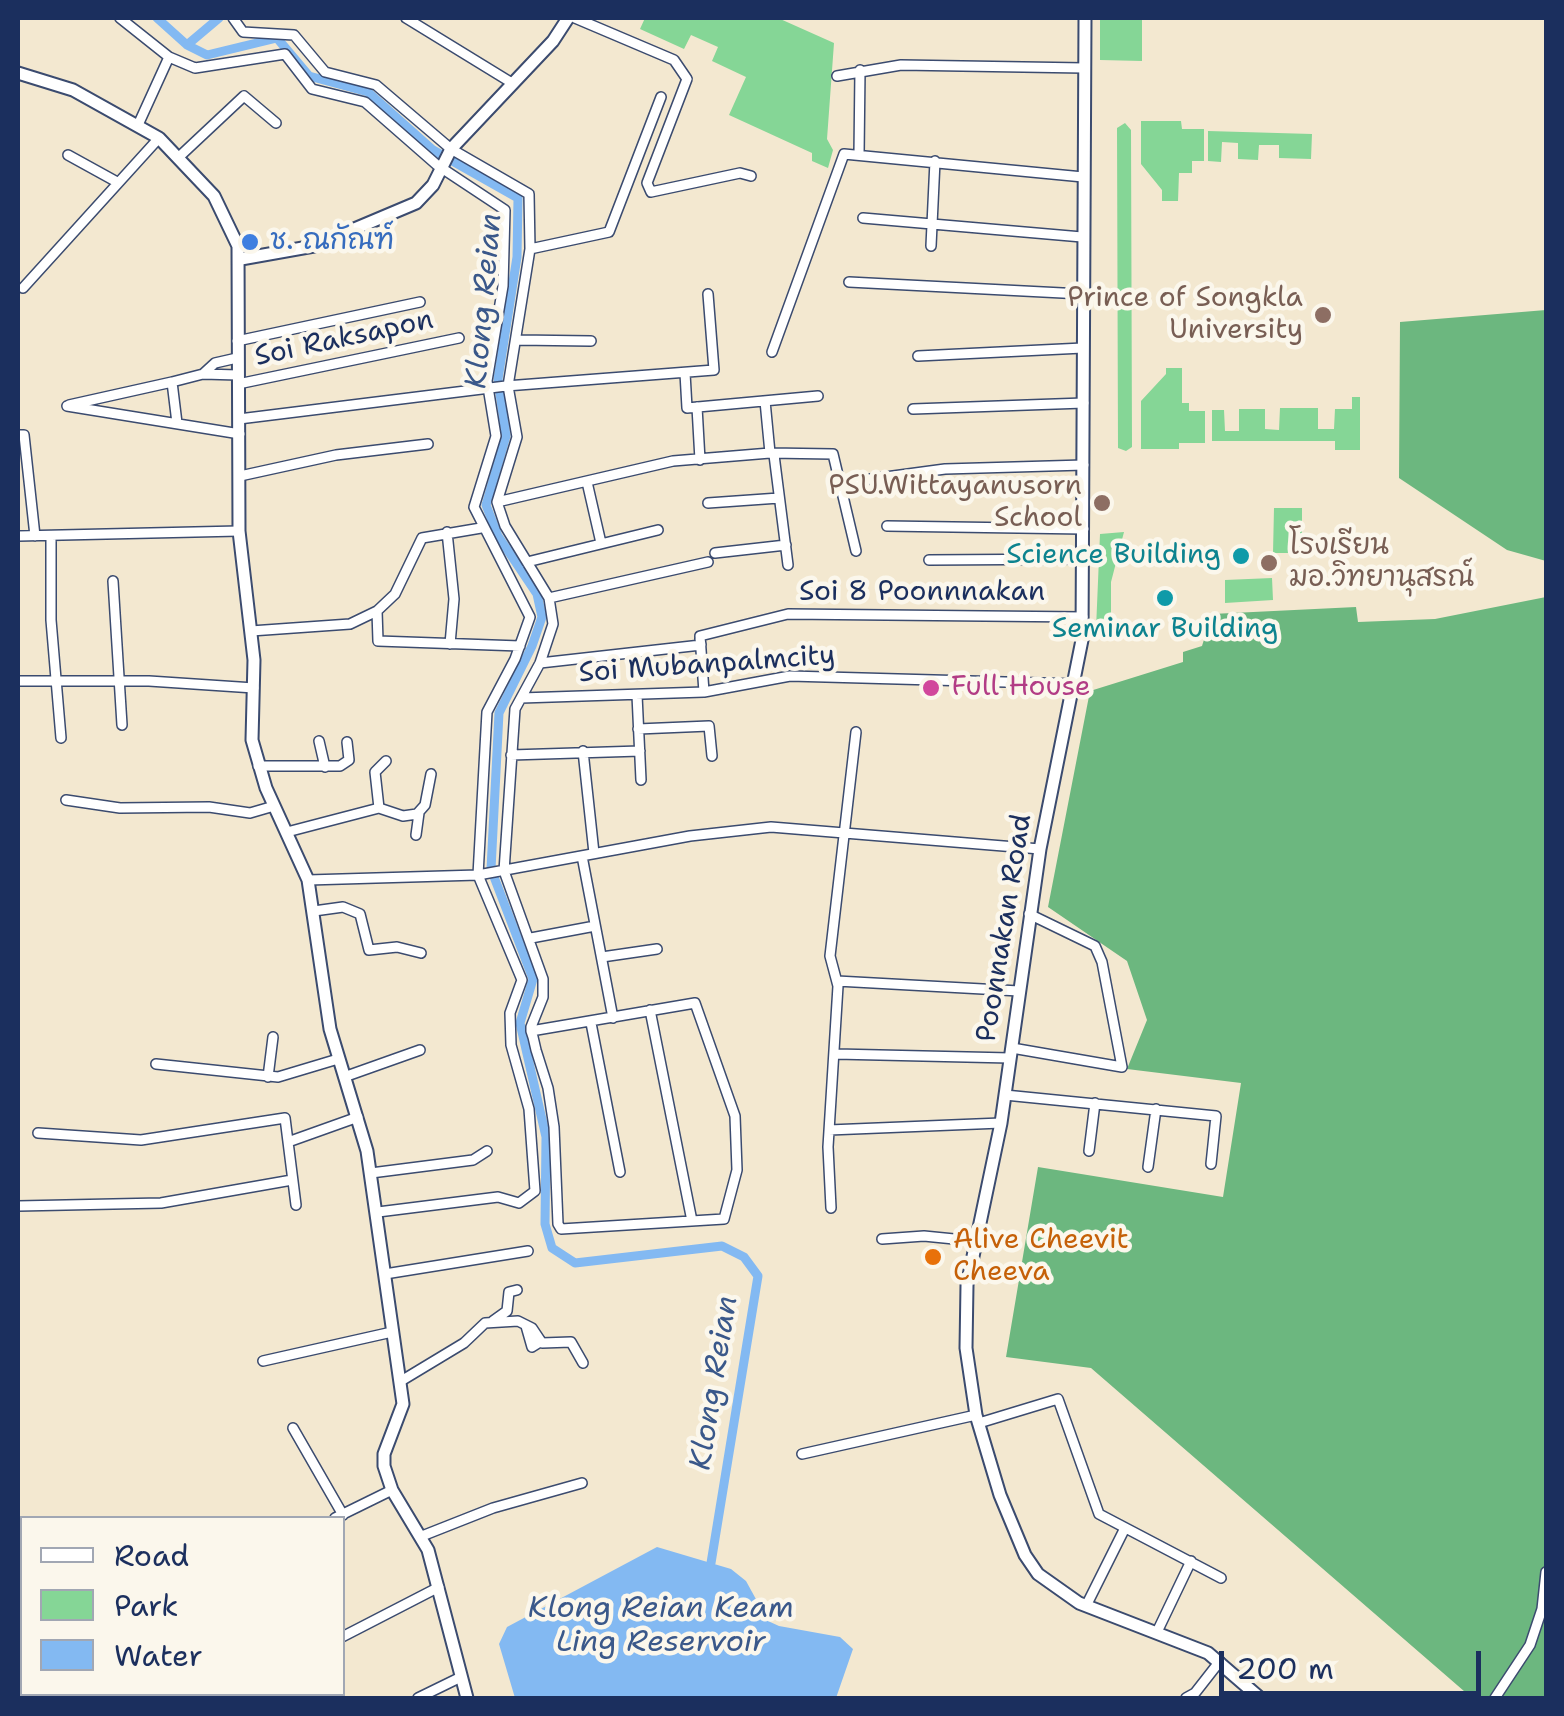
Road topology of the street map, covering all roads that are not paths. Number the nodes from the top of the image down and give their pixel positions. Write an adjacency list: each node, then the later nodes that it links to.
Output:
1 (120, 18): 6 (street)
2 (232, 18): 17 (street)
3 (406, 18): 12 (street)
4 (572, 18): 12 (street); 23 (street)
5 (1085, 18): 8 (street, Poonnakan Road)
6 (134, 21): 7 (street)
7 (169, 57): 15 (street); 22 (street)
8 (1084, 68): 9 (street); 24 (street, Poonnakan Road)
9 (860, 70): 11 (street); 20 (street)
10 (18, 72): 15 (street)
11 (838, 76)
12 (512, 83): 17 (street)
13 (661, 98): 30 (street)
14 (276, 123): 19 (street)
15 (138, 125): 16 (street)
16 (159, 138): 19 (street); 25 (street)
17 (451, 149): 22 (street); 30 (street)
18 (68, 154): 25 (street)
19 (180, 156): 31 (street)
20 (859, 156): 21 (street); 42 (street)
21 (934, 162): 24 (street); 27 (street)
22 (442, 168): 31 (street); 50 (street)
23 (751, 176)
24 (1084, 177): 28 (street, Poonnakan Road)
25 (117, 182): 33 (street)
26 (863, 218): 27 (street)
27 (931, 225): 28 (street); 29 (street)
28 (1082, 237): 35 (street, Poonnakan Road)
29 (931, 246)
30 (530, 249): 38 (street)
31 (241, 259): 40 (street)
32 (849, 282): 35 (street)
33 (23, 288)
34 (708, 294): 45 (street)
35 (1082, 294): 41 (street, Poonnakan Road)
36 (420, 302): 40 (street)
37 (460, 338): 47 (street, Soi Raksapon)
38 (518, 340): 39 (street); 49 (street)
39 (591, 340)
40 (237, 341): 44 (street)
41 (1083, 348): 43 (street); 53 (street, Poonnakan Road)
42 (772, 352)
43 (918, 356)
44 (237, 358): 46 (street); 47 (street)
45 (685, 372): 49 (street); 54 (street)
46 (202, 374): 47 (street, Soi Raksapon); 48 (street)
47 (238, 379): 56 (street)
48 (172, 382): 57 (street); 57 (street)
49 (507, 386): 50 (street); 68 (street)
50 (489, 388): 56 (street); 71 (street)
51 (818, 396): 52 (street)
52 (765, 401): 54 (street); 61 (street)
53 (1084, 403): 55 (street); 63 (street, Poonnakan Road)
54 (697, 407): 62 (street)
55 (913, 409)
56 (239, 419): 59 (street)
57 (177, 423): 59 (street)
58 (18, 434): 77 (street)
59 (240, 434): 64 (street)
60 (428, 444): 64 (street)
61 (772, 454): 62 (street); 66 (street); 67 (street)
62 (700, 460): 65 (street)
63 (1084, 464): 66 (street); 73 (street, Poonnakan Road)
64 (240, 476): 74 (street)
65 (587, 482): 68 (street); 79 (street)
66 (841, 482): 81 (street)
67 (780, 498): 69 (street); 80 (street)
68 (497, 502): 85 (street)
69 (708, 502)
70 (887, 526): 73 (street)
71 (481, 528): 75 (street); 95 (street)
72 (658, 530): 79 (street)
73 (1084, 530): 84 (street, Poonnakan Road)
74 (238, 531): 78 (street); 92 (street)
75 (447, 532): 90 (street); 94 (street)
76 (18, 536): 77 (street)
77 (34, 536): 78 (street)
78 (51, 536): 99 (street)
79 (601, 544): 85 (street)
80 (786, 545): 82 (street); 87 (street)
81 (856, 551)
82 (715, 553)
83 (930, 560): 84 (street)
84 (1084, 560): 91 (street, Poonnakan Road)
85 (527, 562): 89 (street)
86 (708, 562): 89 (street)
87 (788, 564)
88 (112, 582): 98 (street)
89 (549, 598): 96 (street)
90 (377, 611): 92 (street); 94 (street)
91 (1083, 617): 93 (street, Soi 8 Poonnnakan); 100 (street, Poonnakan Road)
92 (251, 631): 101 (street)
93 (700, 640): 96 (street, Soi 8 Poonnnakan); 102 (street)
94 (450, 644): 95 (street)
95 (520, 646): 131 (street)
96 (540, 664): 104 (street)
97 (18, 681): 99 (street)
98 (118, 681): 99 (street); 101 (street); 105 (street)
99 (55, 682): 108 (street)
100 (1076, 684): 102 (street, Soi Mubanpalmcity); 127 (street, Poonnakan Road)
101 (254, 688): 116 (street)
102 (704, 692): 103 (street, Soi Mubanpalmcity)
103 (637, 695): 104 (street, Soi Mubanpalmcity); 106 (street)
104 (521, 698): 113 (street)
105 (122, 726)
106 (638, 729): 112 (street); 114 (street)
107 (856, 732): 125 (street)
108 (61, 738)
109 (319, 741): 117 (street)
110 (346, 742): 117 (street)
111 (583, 751): 112 (street); 113 (street); 128 (street)
112 (640, 751): 119 (street)
113 (511, 755): 130 (street)
114 (712, 756)
115 (386, 762): 122 (street)
116 (258, 766): 117 (street); 121 (street)
117 (325, 767)
118 (431, 774): 123 (street)
119 (641, 780)
120 (66, 800): 121 (street)
121 (274, 806): 124 (street)
122 (379, 808): 123 (street); 124 (street)
123 (419, 813): 126 (street)
124 (287, 832): 132 (street)
125 (846, 832): 127 (street); 128 (street); 140 (street)
126 (416, 834)
127 (1040, 849): 134 (street, Poonnakan Road)
128 (594, 853): 129 (street)
129 (582, 856): 130 (street); 135 (street)
130 (502, 872): 131 (street); 136 (street)
131 (480, 875): 132 (street); 172 (street)
132 (308, 880): 133 (street)
133 (314, 910): 138 (street); 150 (street)
134 (1030, 914): 141 (street, Poonnakan Road); 148 (street)
135 (595, 926): 136 (street); 139 (street)
136 (531, 938): 145 (street)
137 (657, 949): 139 (street)
138 (421, 953)
139 (602, 957): 143 (street)
140 (837, 982): 141 (street); 149 (street)
141 (1019, 991): 148 (street, Poonnakan Road)
142 (650, 1010): 143 (street); 173 (street); 173 (street)
143 (613, 1018): 144 (street)
144 (591, 1022): 145 (street); 166 (street)
145 (531, 1031): 173 (street)
146 (273, 1037): 153 (street)
147 (420, 1050): 152 (street)
148 (1011, 1053): 149 (street); 154 (street, Poonnakan Road)
149 (836, 1054): 159 (street)
150 (338, 1060): 152 (street); 153 (street)
151 (156, 1064): 153 (street)
152 (344, 1076): 157 (street)
153 (268, 1077)
154 (1005, 1095): 155 (street); 158 (street, Poonnakan Road)
155 (1095, 1104): 156 (street); 163 (street)
156 (1156, 1109): 164 (street); 165 (street)
157 (358, 1118): 161 (street); 167 (street)
158 (1001, 1124): 159 (street); 175 (street, Poonnakan Road)
159 (829, 1130): 171 (street)
160 (38, 1133): 161 (street)
161 (288, 1142): 168 (street)
162 (487, 1151): 167 (street)
163 (1089, 1151)
164 (1211, 1164)
165 (1148, 1167)
166 (620, 1172)
167 (371, 1174): 172 (street)
168 (292, 1180): 169 (street); 170 (street)
169 (296, 1205)
170 (18, 1206)
171 (831, 1208)
172 (378, 1212): 177 (street)
173 (692, 1221)
174 (882, 1239): 175 (street)
175 (974, 1241): 184 (street, Poonnakan Road)
176 (528, 1251): 177 (street)
177 (385, 1274): 180 (street)
178 (517, 1290): 179 (street)
179 (490, 1323): 182 (street); 183 (street)
180 (392, 1332): 181 (street); 183 (street)
181 (263, 1362)
182 (583, 1363)
183 (401, 1382): 188 (street)
184 (978, 1419): 186 (street); 190 (street); 196 (street, Poonnakan Road)
185 (293, 1428): 189 (street)
186 (802, 1454)
187 (582, 1482): 191 (street)
188 (392, 1490): 189 (street); 191 (street)
189 (339, 1516)
190 (1125, 1528): 192 (street); 196 (street)
191 (422, 1536): 195 (street)
192 (1192, 1561): 194 (street); 197 (street)
193 (1546, 1572): 205 (street)
194 (1222, 1578)
195 (439, 1587): 198 (street); 200 (street)
196 (1086, 1606): 197 (street, Poonnakan Road)
197 (1158, 1632): 199 (street, Poonnakan Road)
198 (345, 1635)
199 (1220, 1660): 203 (street); 204 (street, Poonnakan Road)
200 (461, 1676): 201 (street); 202 (street)
201 (418, 1698)
202 (468, 1698)
203 (1186, 1698)
204 (1260, 1698)
205 (1495, 1698)

